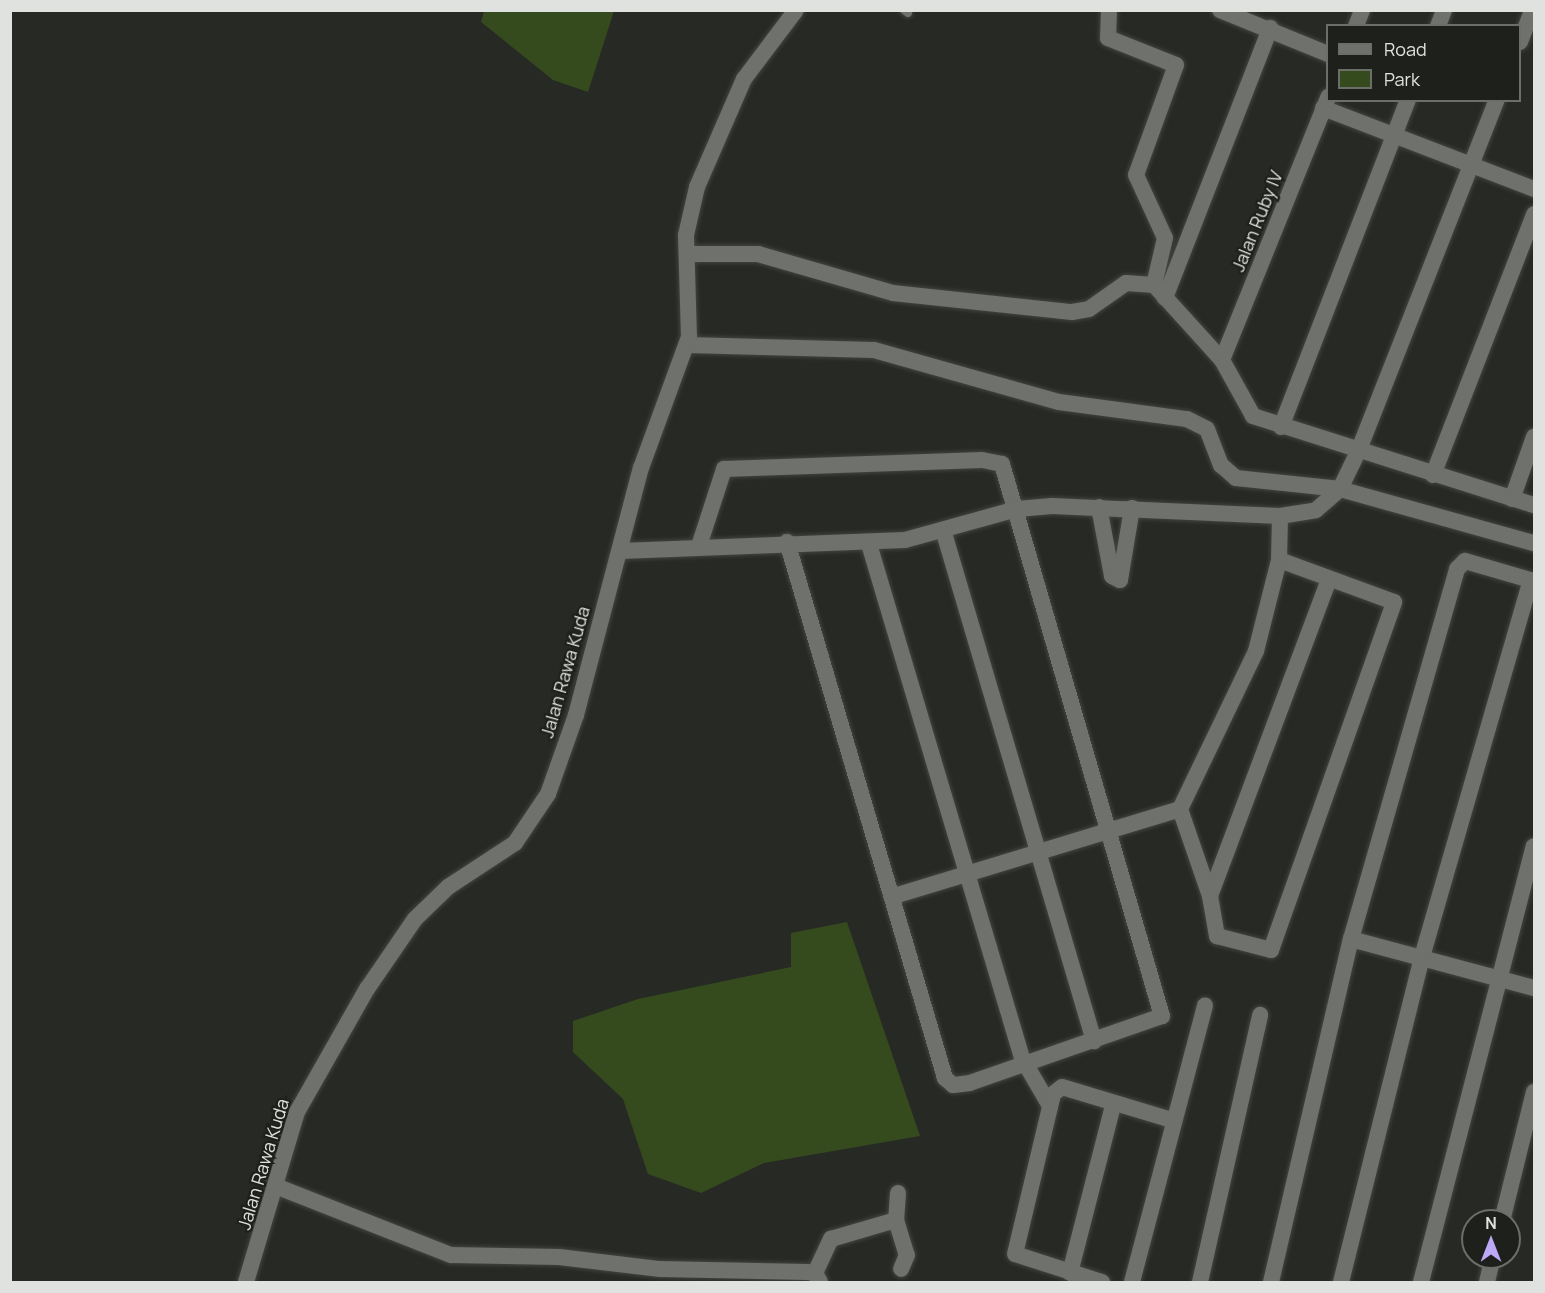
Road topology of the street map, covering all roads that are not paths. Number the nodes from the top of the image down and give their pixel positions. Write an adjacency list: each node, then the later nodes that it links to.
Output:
1 (796, 10): 15 (street, Jalan Rawa Kuda)
2 (1109, 10): 16 (street)
3 (1220, 10): 5 (street)
4 (1532, 10): 6 (street)
5 (1270, 28): 7 (street); 17 (street)
6 (1521, 39)
7 (1326, 53)
8 (1407, 102): 11 (street)
9 (1496, 102): 12 (street)
10 (1325, 103): 11 (street); 19 (street, Jalan Ruby IV)
11 (1394, 136): 12 (street); 20 (street)
12 (1471, 166): 13 (street); 22 (street)
13 (1534, 189)
14 (1534, 214): 23 (street)
15 (687, 254): 16 (street); 18 (street, Jalan Rawa Kuda)
16 (1154, 285): 17 (street)
17 (1165, 298): 19 (street)
18 (687, 345): 24 (street); 36 (street, Jalan Rawa Kuda)
19 (1222, 360): 20 (street)
20 (1281, 427): 22 (street)
21 (1534, 437): 25 (street)
22 (1359, 452): 23 (street); 24 (street)
23 (1433, 475): 25 (street)
24 (1341, 489): 30 (street); 33 (street)
25 (1512, 499): 26 (street)
26 (1534, 505)
27 (1099, 507): 28 (street); 28 (street); 29 (street)
28 (1132, 508): 30 (street)
29 (1017, 509): 31 (street); 35 (street); 41 (street)
30 (1280, 516): 37 (street)
31 (944, 533): 34 (street); 43 (street)
32 (787, 542): 34 (street); 35 (street); 45 (street)
33 (1534, 543)
34 (869, 544): 44 (street)
35 (699, 546): 36 (street)
36 (621, 551): 59 (street, Jalan Rawa Kuda)
37 (1279, 560): 38 (street); 40 (street)
38 (1329, 579): 46 (street); 46 (street)
39 (1533, 580): 47 (street); 48 (street)
40 (1180, 809): 41 (street); 46 (street)
41 (1110, 832): 43 (street); 53 (street)
42 (1534, 846): 49 (street)
43 (1038, 852): 44 (street); 53 (street)
44 (968, 876): 45 (street); 54 (street)
45 (894, 896): 54 (street)
46 (1210, 896)
47 (1351, 939): 48 (street); 70 (street)
48 (1422, 957): 49 (street); 71 (street)
49 (1498, 979): 50 (street); 72 (street)
50 (1534, 988)
51 (1205, 1005): 58 (street)
52 (1260, 1015): 69 (street)
53 (1094, 1041): 54 (street)
54 (1025, 1065): 57 (street)
55 (1534, 1092): 61 (street)
56 (1113, 1105): 57 (street); 58 (street); 64 (street)
57 (1050, 1106): 64 (street)
58 (1172, 1120): 68 (street)
59 (278, 1187): 65 (street); 66 (street, Jalan Rawa Kuda)
60 (898, 1193): 62 (street)
61 (1505, 1209)
62 (896, 1220): 63 (street); 65 (street)
63 (901, 1269)
64 (1070, 1273): 67 (street)
65 (818, 1278)
66 (246, 1282)
67 (1102, 1282)
68 (1132, 1282)
69 (1200, 1282)
70 (1271, 1282)
71 (1341, 1282)
72 (1421, 1282)

